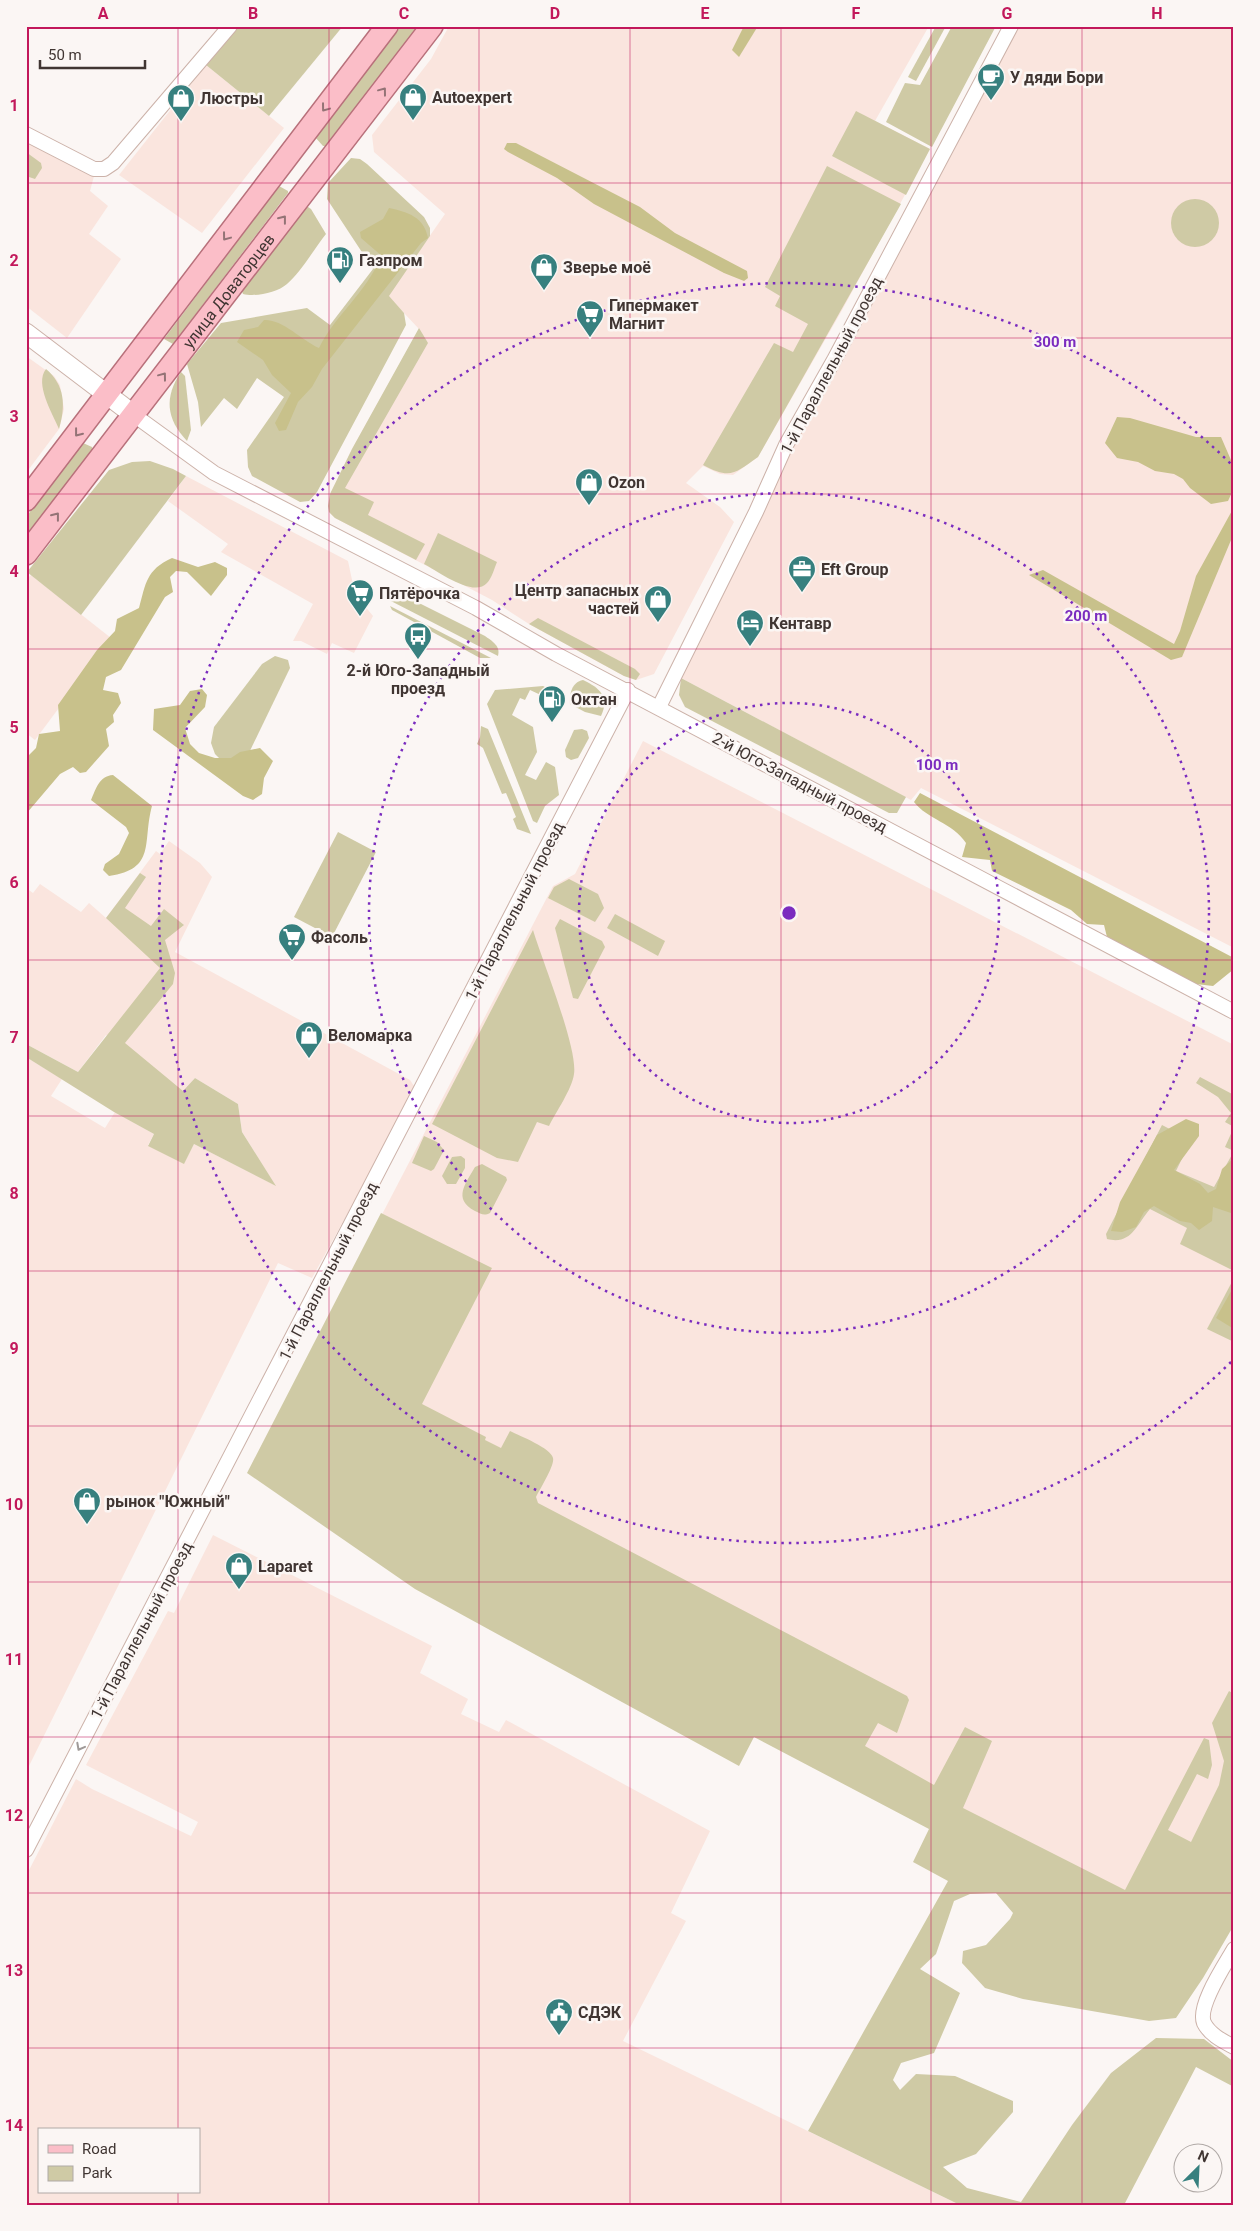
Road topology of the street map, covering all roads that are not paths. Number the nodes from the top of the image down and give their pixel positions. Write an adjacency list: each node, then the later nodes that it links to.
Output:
1 (230, 26): 5 (street)
2 (387, 26): 7 (main road, улица Доваторцев, one-way to 7)
3 (432, 26): 8 (main road, улица Доваторцев, one-way to 3)
4 (1010, 26): 12 (street, 1-й Параллельный проезд)
5 (26, 134)
6 (26, 333): 7 (main road)
7 (107, 395): 8 (main road); 9 (main road, улица Доваторцев, one-way to 9)
8 (134, 415): 10 (main road, улица Доваторцев, one-way to 8); 11 (street, 2-й Юго-Западный проезд)
9 (26, 500)
10 (26, 554)
11 (628, 690): 12 (street, 2-й Юго-Западный проезд); 14 (street, 1-й Параллельный проезд, one-way to 14)
12 (659, 707): 13 (street, 2-й Юго-Западный проезд)
13 (1234, 1012)
14 (26, 1850)
15 (1234, 1949): 16 (street)
16 (1234, 2047)

